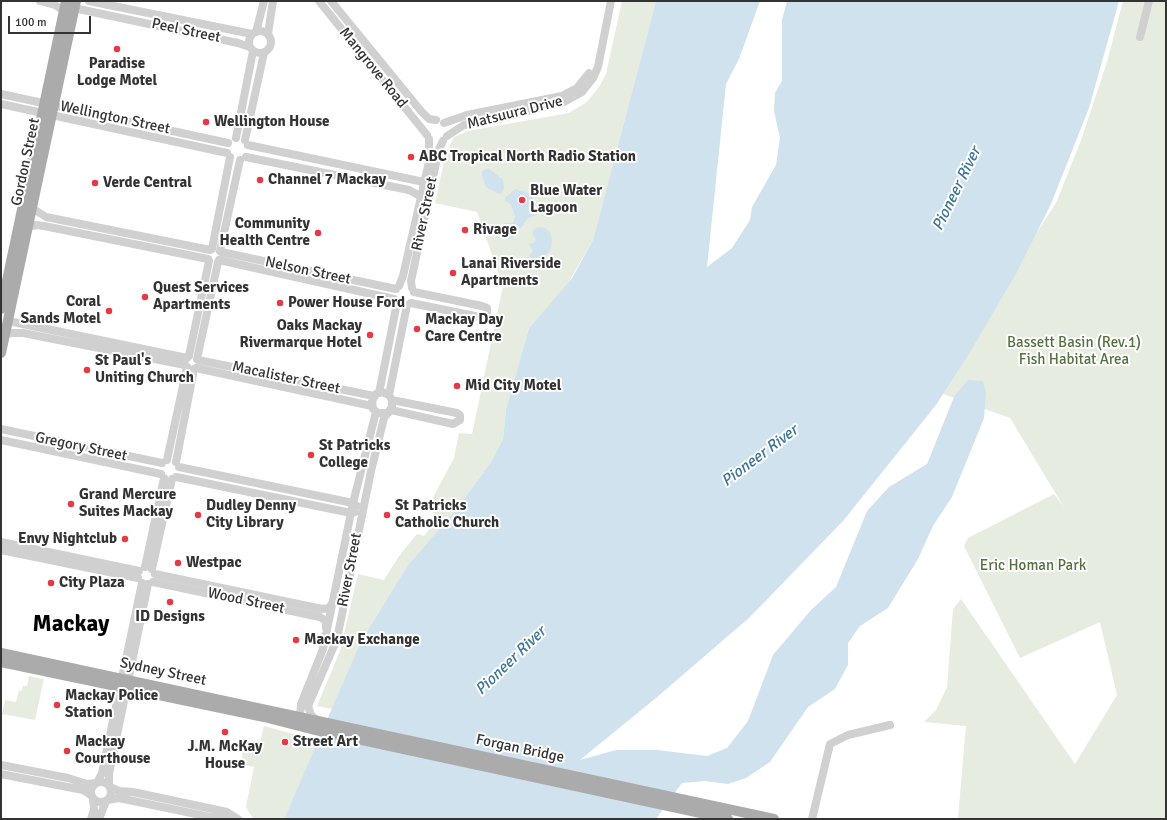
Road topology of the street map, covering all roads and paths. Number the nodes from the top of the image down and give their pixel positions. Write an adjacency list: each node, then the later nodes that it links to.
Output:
1 (40, 1): 12 (street)
2 (66, 1): 12 (main road, Gordon Street)
3 (89, 1): 14 (street, Peel Street)
4 (264, 1): 14 (street)
5 (273, 1): 15 (street)
6 (319, 1): 24 (street, Mangrove Road)
7 (332, 1): 22 (street, Mangrove Road)
8 (607, 1): 23 (street, Matsuura Drive)
9 (611, 1): 26 (street, Matsuura Drive)
10 (1149, 1): 16 (street)
11 (75, 3): 13 (main road); 17 (street, Peel Street); 21 (main road, Gordon Street)
12 (64, 11): 13 (main road, Gordon Street)
13 (61, 24): 21 (main road, Gordon Street)
14 (254, 33): 15 (street); 17 (street)
15 (268, 34): 18 (street)
16 (1140, 37)
17 (252, 49): 18 (street); 25 (street)
18 (264, 53): 28 (street)
19 (1, 94): 21 (street, Wellington Street)
20 (1, 104): 21 (street, Wellington Street)
21 (48, 109): 27 (street, Wellington Street); 29 (street, Wellington Street); 33 (main road, Gordon Street); 41 (main road, Gordon Street)
22 (436, 120): 23 (street); 24 (street)
23 (444, 123): 26 (street)
24 (428, 137): 26 (street); 31 (street, River Street)
25 (236, 138): 27 (street); 28 (street)
26 (445, 138): 38 (street, River Street)
27 (228, 143): 29 (street)
28 (246, 143): 30 (street); 31 (street)
29 (229, 155): 30 (street); 36 (street)
30 (242, 158): 32 (street); 36 (street)
31 (424, 182): 32 (street, River Street)
32 (420, 196): 37 (street, River Street)
33 (32, 208): 34 (street, Nelson Street); 35 (main road, Gordon Street)
34 (45, 222): 35 (street, Nelson Street); 36 (street, Nelson Street)
35 (28, 227): 42 (main road, Gordon Street)
36 (214, 255): 37 (street, Nelson Street); 39 (street, Nelson Street); 45 (street)
37 (398, 288): 38 (street); 39 (street)
38 (413, 290): 40 (street); 40 (street)
39 (395, 301): 40 (street); 46 (street)
40 (409, 304): 47 (street)
41 (1, 308)
42 (4, 327): 43 (street, Macalister Street); 43 (street, Macalister Street); 44 (main road, Gordon Street)
43 (24, 329): 45 (street, Macalister Street)
44 (1, 353)
45 (192, 363): 46 (street, Macalister Street); 49 (street, Macalister Street); 54 (street); 55 (street)
46 (376, 395): 47 (street, Macalister Street); 49 (street, River Street)
47 (390, 397): 48 (street); 50 (street, River Street)
48 (425, 407): 51 (street); 51 (street)
49 (374, 409): 50 (street, Macalister Street); 58 (street, River Street)
50 (389, 411): 51 (street); 60 (street, River Street)
51 (422, 417)
52 (1, 429): 54 (street, Gregory Street)
53 (1, 440): 56 (street, Gregory Street)
54 (165, 462): 55 (street, Gregory Street); 56 (street)
55 (177, 465): 56 (street); 57 (street)
56 (168, 477): 59 (street, Gregory Street); 64 (street)
57 (336, 500): 58 (street); 59 (street)
58 (353, 503): 60 (street); 61 (street, River Street)
59 (335, 510): 61 (street, Gregory Street)
60 (362, 511): 61 (street, Gregory Street); 67 (street, River Street)
61 (351, 513): 65 (street, River Street)
62 (1, 542): 64 (street, Wood Street)
63 (1, 550): 64 (street, Wood Street)
64 (147, 576): 66 (street, Wood Street); 71 (street)
65 (334, 600): 66 (street, Wood Street); 68 (street, River Street)
66 (273, 603): 68 (street, Wood Street)
67 (341, 622): 68 (street); 75 (street, River Street)
68 (327, 634): 73 (street, River Street)
69 (1, 653): 71 (main road, Sydney Street)
70 (1, 662): 71 (main road, Sydney Street)
71 (124, 683): 72 (main road, Sydney Street); 78 (street); 79 (street)
72 (263, 713): 73 (main road, Sydney Street); 75 (main road, Sydney Street)
73 (300, 716): 75 (main road, Sydney Street)
74 (890, 725): 80 (street)
75 (315, 727): 83 (main road, Forgan Bridge)
76 (1, 765): 78 (street)
77 (1, 774): 81 (street)
78 (97, 783): 79 (street); 81 (street)
79 (109, 786): 82 (street); 84 (street)
80 (819, 789): 91 (street); 92 (street)
81 (93, 798): 82 (street); 85 (street)
82 (107, 801): 84 (street); 86 (street)
83 (714, 811): 89 (main road); 90 (main road)
84 (215, 813): 87 (street); 88 (street)
85 (91, 819)
86 (99, 819)
87 (232, 819)
88 (238, 819)
89 (728, 819)
90 (774, 819)
91 (812, 819)
92 (818, 819)

